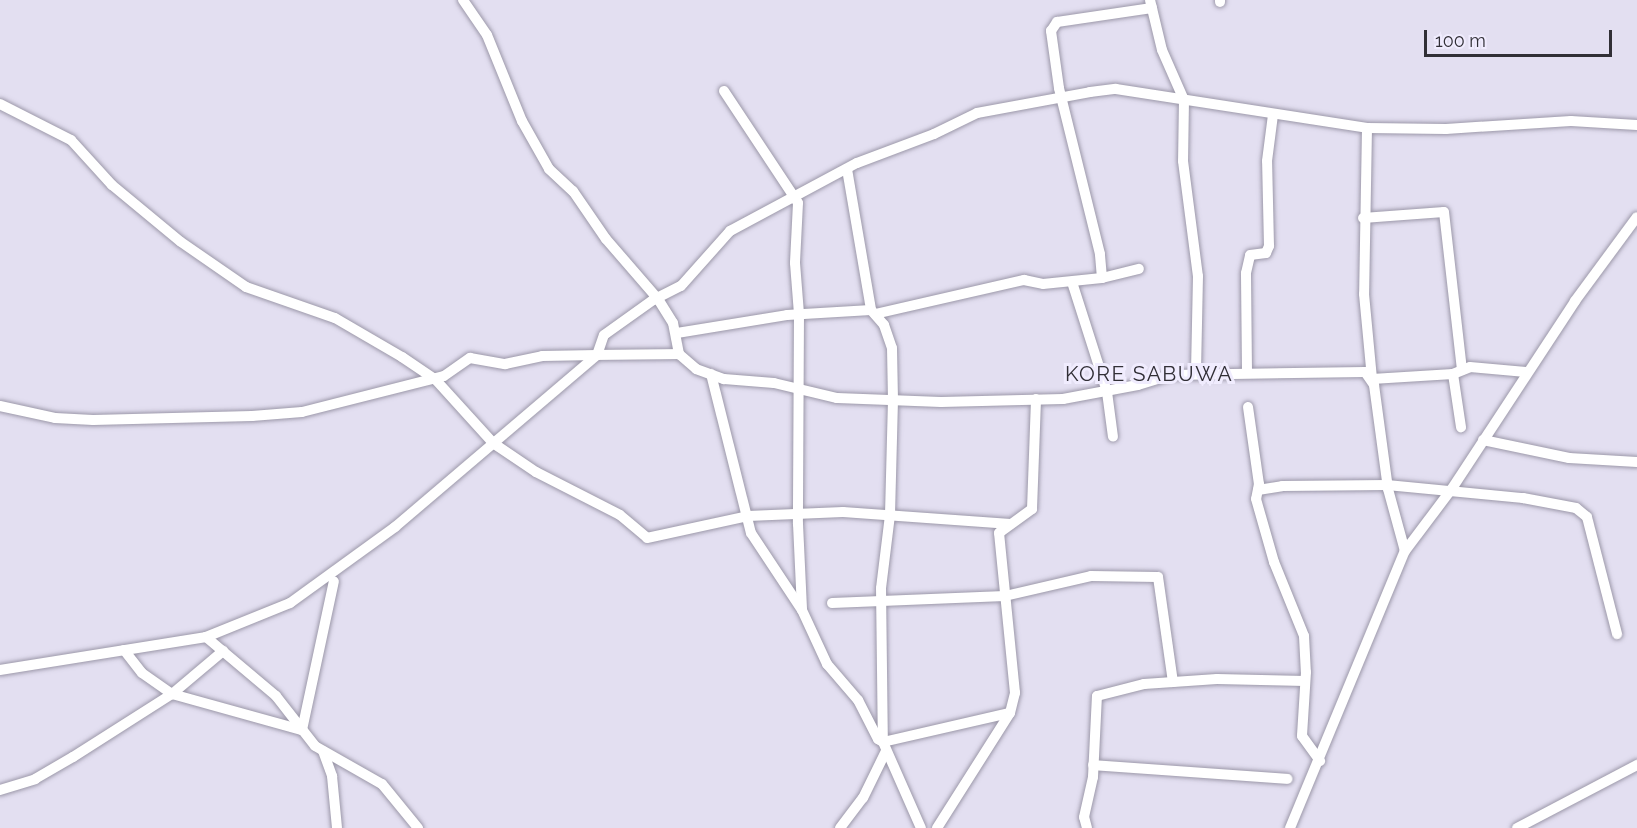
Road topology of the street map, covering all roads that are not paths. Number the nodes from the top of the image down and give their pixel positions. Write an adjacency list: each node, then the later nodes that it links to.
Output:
1 (463, 0): 17 (street)
2 (1151, 4): 4 (street); 5 (street)
3 (724, 91): 11 (street)
4 (1062, 99): 5 (street); 10 (street); 15 (street)
5 (1184, 100): 7 (street); 27 (street)
6 (0, 104): 28 (street)
7 (1273, 115): 9 (street); 23 (street)
8 (1637, 125): 9 (street)
9 (1367, 128): 13 (street)
10 (848, 169): 11 (street); 18 (street)
11 (795, 199): 17 (street); 19 (street)
12 (1637, 217): 25 (street)
13 (1363, 218): 24 (street); 29 (street)
14 (1139, 269): 15 (street)
15 (1102, 278): 16 (street)
16 (1072, 282): 18 (street); 31 (street)
17 (658, 299): 20 (street); 22 (street)
18 (873, 312): 19 (street); 33 (street)
19 (799, 314): 20 (street); 30 (street)
20 (677, 333): 21 (street)
21 (679, 354): 22 (street); 26 (street)
22 (597, 355): 28 (street); 39 (street)
23 (1247, 371): 27 (street); 29 (street)
24 (1458, 372): 25 (street); 29 (street); 36 (street)
25 (1526, 372): 38 (street)
26 (711, 374): 30 (street); 46 (street)
27 (1196, 374): 31 (street)
28 (435, 379): 34 (street); 39 (street)
29 (1372, 379): 41 (street)
30 (799, 388): 33 (street); 44 (street)
31 (1107, 392): 32 (street); 37 (street)
32 (1036, 399): 33 (street); 47 (street)
33 (893, 400): 45 (street)
34 (0, 406)
35 (1248, 407): 42 (street)
36 (1461, 427)
37 (1113, 437)
38 (1483, 440): 40 (street); 43 (street)
39 (493, 443): 46 (street); 55 (street)
40 (1637, 462)
41 (1387, 485): 42 (street); 43 (street); 48 (street)
42 (1258, 490): 59 (street)
43 (1451, 490): 48 (street); 54 (street)
44 (798, 515): 45 (street); 46 (street); 53 (street)
45 (890, 515): 47 (street); 51 (street)
46 (748, 516): 53 (street)
47 (1011, 524): 50 (street)
48 (1405, 552): 66 (street)
49 (334, 581): 63 (street)
50 (1005, 596): 51 (street); 60 (street); 62 (street)
51 (881, 600): 52 (street); 64 (street)
52 (832, 603)
53 (802, 610): 64 (street)
54 (1617, 634)
55 (206, 637): 56 (street); 57 (street)
56 (124, 650): 58 (street); 61 (street)
57 (223, 651): 61 (street); 63 (street)
58 (0, 670)
59 (1305, 681): 60 (street); 66 (street)
60 (1173, 682): 67 (street)
61 (172, 694): 63 (street); 70 (street)
62 (1010, 713): 64 (street); 75 (street)
63 (302, 730): 65 (street)
64 (885, 746): 73 (street); 74 (street)
65 (323, 750): 71 (street); 72 (street)
66 (1320, 761): 77 (street)
67 (1093, 765): 69 (street); 76 (street)
68 (1637, 765): 78 (street)
69 (1287, 779)
70 (0, 790)
71 (337, 828)
72 (418, 828)
73 (840, 828)
74 (921, 828)
75 (937, 828)
76 (1087, 828)
77 (1290, 828)
78 (1517, 828)

